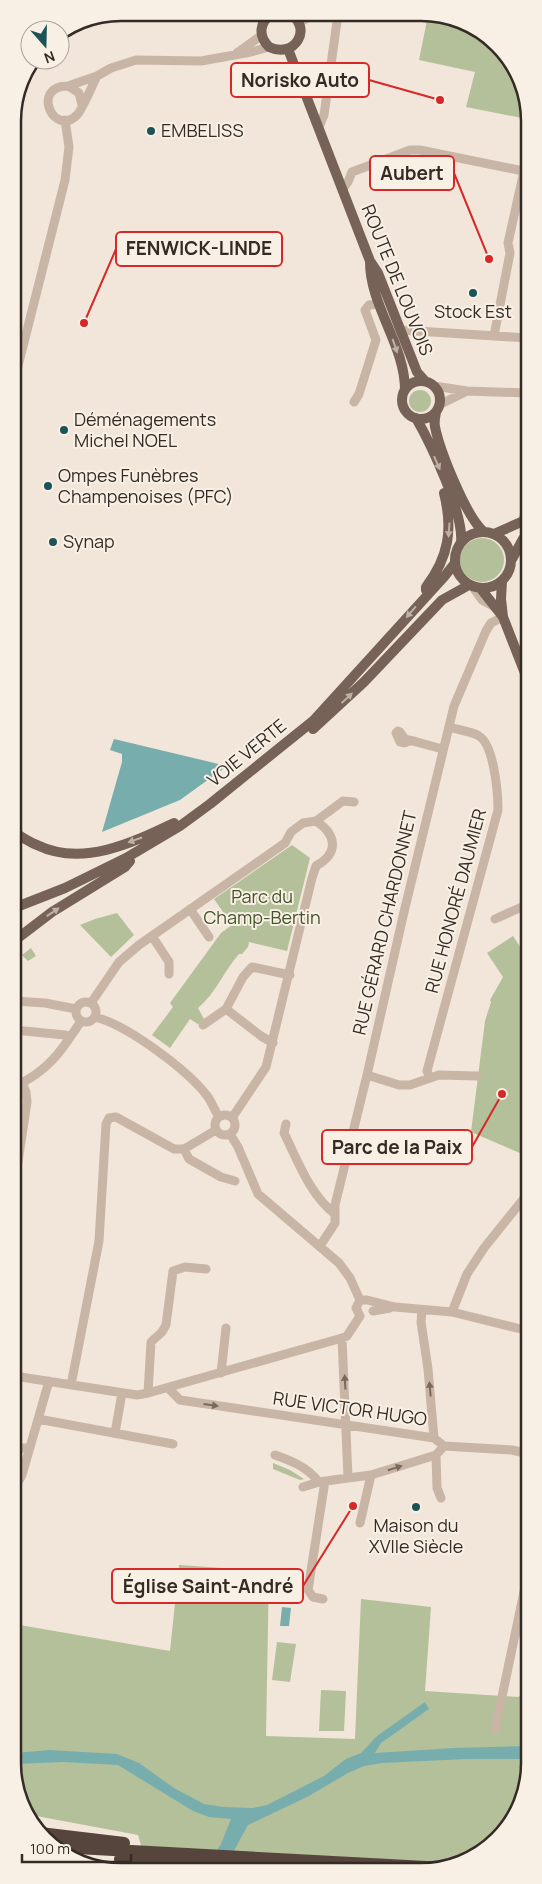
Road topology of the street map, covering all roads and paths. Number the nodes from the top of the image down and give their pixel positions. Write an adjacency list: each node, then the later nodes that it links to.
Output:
1 (266, 21): 5 (main road)
2 (302, 21): 4 (street)
3 (337, 21): 13 (street)
4 (299, 23): 7 (main road)
5 (262, 35): 6 (main road); 8 (street)
6 (270, 47): 7 (main road); 8 (street)
7 (288, 49): 13 (main road, ROUTE DE LOUVOIS)
8 (237, 53): 9 (street)
9 (97, 76): 10 (street); 11 (street)
10 (68, 86): 11 (street); 12 (street)
11 (82, 105): 12 (street)
12 (65, 120): 22 (street)
13 (319, 127): 15 (main road, ROUTE DE LOUVOIS)
14 (521, 170): 15 (street)
15 (343, 189): 17 (main road, ROUTE DE LOUVOIS)
16 (521, 191): 20 (street)
17 (370, 260): 18 (main road, ROUTE DE LOUVOIS); 19 (main road, ROUTE DE LOUVOIS)
18 (380, 304): 24 (main road, ROUTE DE LOUVOIS, one-way to 24); 27 (street)
19 (400, 330): 20 (street); 23 (main road, ROUTE DE LOUVOIS)
20 (494, 336): 21 (street)
21 (521, 338)
22 (21, 354)
23 (429, 384): 24 (main road); 25 (street); 28 (main road)
24 (405, 390): 29 (main road)
25 (467, 390): 26 (street); 28 (street)
26 (521, 393)
27 (354, 402)
28 (437, 408): 29 (main road); 32 (main road)
29 (416, 418): 30 (main road, one-way to 30)
30 (446, 483): 34 (main road); 39 (main road, one-way to 39)
31 (521, 522): 32 (main road)
32 (489, 533): 34 (main road); 35 (main road)
33 (521, 541): 35 (main road)
34 (461, 542): 36 (main road)
35 (512, 560): 37 (main road)
36 (455, 563): 38 (main road); 39 (main road, VOIE VERTE)
37 (502, 581): 38 (main road); 40 (main road)
38 (474, 587): 40 (main road); 49 (main road, VOIE VERTE, one-way to 38)
39 (426, 595): 46 (main road, VOIE VERTE, one-way to 46)
40 (503, 617): 41 (main road); 42 (street, RUE GÉRARD CHARDONNET)
41 (521, 663)
42 (449, 727): 44 (street, RUE GÉRARD CHARDONNET); 72 (street, RUE HONORÉ DAUMIER)
43 (410, 741): 44 (street)
44 (443, 749): 70 (street, RUE GÉRARD CHARDONNET)
45 (354, 802): 47 (street)
46 (210, 804): 48 (main road, one-way to 48); 50 (main road, VOIE VERTE)
47 (316, 822): 53 (street); 59 (street)
48 (21, 836)
49 (130, 861): 52 (main road, VOIE VERTE); 55 (main road, one-way to 49)
50 (21, 905)
51 (521, 907): 54 (street)
52 (21, 909)
53 (190, 909): 56 (street); 57 (street)
54 (495, 919)
55 (21, 936)
56 (152, 936): 58 (street); 61 (street)
57 (209, 937)
58 (169, 974)
59 (290, 975): 63 (street); 69 (street)
60 (21, 1001): 62 (street)
61 (91, 1003): 62 (street); 64 (street)
62 (76, 1009): 65 (street)
63 (226, 1009): 66 (street); 69 (street)
64 (95, 1016): 65 (street); 75 (street)
65 (80, 1021): 68 (street)
66 (203, 1025)
67 (21, 1031): 68 (street)
68 (70, 1037): 73 (street)
69 (273, 1043): 76 (street)
70 (367, 1075): 72 (street); 84 (street, RUE GÉRARD CHARDONNET)
71 (477, 1076): 72 (street)
72 (430, 1078)
73 (21, 1083)
74 (21, 1088): 80 (street)
75 (219, 1117): 76 (street); 78 (street)
76 (232, 1118): 79 (street)
77 (286, 1124): 84 (street)
78 (216, 1130): 79 (street); 81 (street)
79 (230, 1134): 85 (street)
80 (21, 1145)
81 (184, 1149): 82 (street); 100 (street)
82 (235, 1181)
83 (521, 1202): 92 (street)
84 (335, 1214): 85 (street, RUE GÉRARD CHARDONNET)
85 (320, 1246): 87 (street)
86 (206, 1269): 103 (street)
87 (360, 1300): 88 (street); 93 (street)
88 (370, 1301): 89 (street); 91 (street)
89 (396, 1307): 90 (street); 91 (street)
90 (422, 1310): 92 (street); 107 (street, one-way to 90)
91 (373, 1311): 93 (street)
92 (452, 1312): 95 (street)
93 (360, 1316): 96 (street)
94 (226, 1328): 97 (street)
95 (521, 1328)
96 (342, 1338): 97 (street); 105 (street, one-way to 96)
97 (221, 1373): 101 (street)
98 (21, 1377): 99 (street)
99 (49, 1381): 100 (street); 104 (street)
100 (71, 1384): 102 (street)
101 (168, 1388): 103 (street); 105 (street, RUE VICTOR HUGO, one-way to 105)
102 (122, 1392): 103 (street); 106 (street)
103 (148, 1393)
104 (38, 1419): 106 (street); 111 (street)
105 (347, 1425): 107 (street, RUE VICTOR HUGO); 117 (street)
106 (115, 1433): 108 (street)
107 (434, 1438): 109 (street, RUE VICTOR HUGO)
108 (173, 1444)
109 (444, 1446): 112 (street, RUE VICTOR HUGO); 114 (street)
110 (21, 1448): 111 (street)
111 (30, 1448): 116 (street)
112 (521, 1452)
113 (274, 1455): 118 (street)
114 (436, 1455): 115 (street, one-way to 114); 120 (street)
115 (371, 1475): 117 (street); 121 (street)
116 (21, 1477)
117 (348, 1478): 118 (street)
118 (322, 1482): 119 (street); 122 (street)
119 (303, 1486)
120 (441, 1498)
121 (360, 1523)
122 (323, 1599)
123 (521, 1610): 124 (street)
124 (517, 1631): 125 (street); 126 (street)
125 (521, 1632)
126 (495, 1730)
127 (53, 1835): 130 (highway)
128 (69, 1848): 130 (highway)
129 (87, 1856): 130 (highway)
130 (210, 1860): 131 (highway)
131 (229, 1861): 132 (highway); 133 (highway)
132 (238, 1863)
133 (291, 1863)

